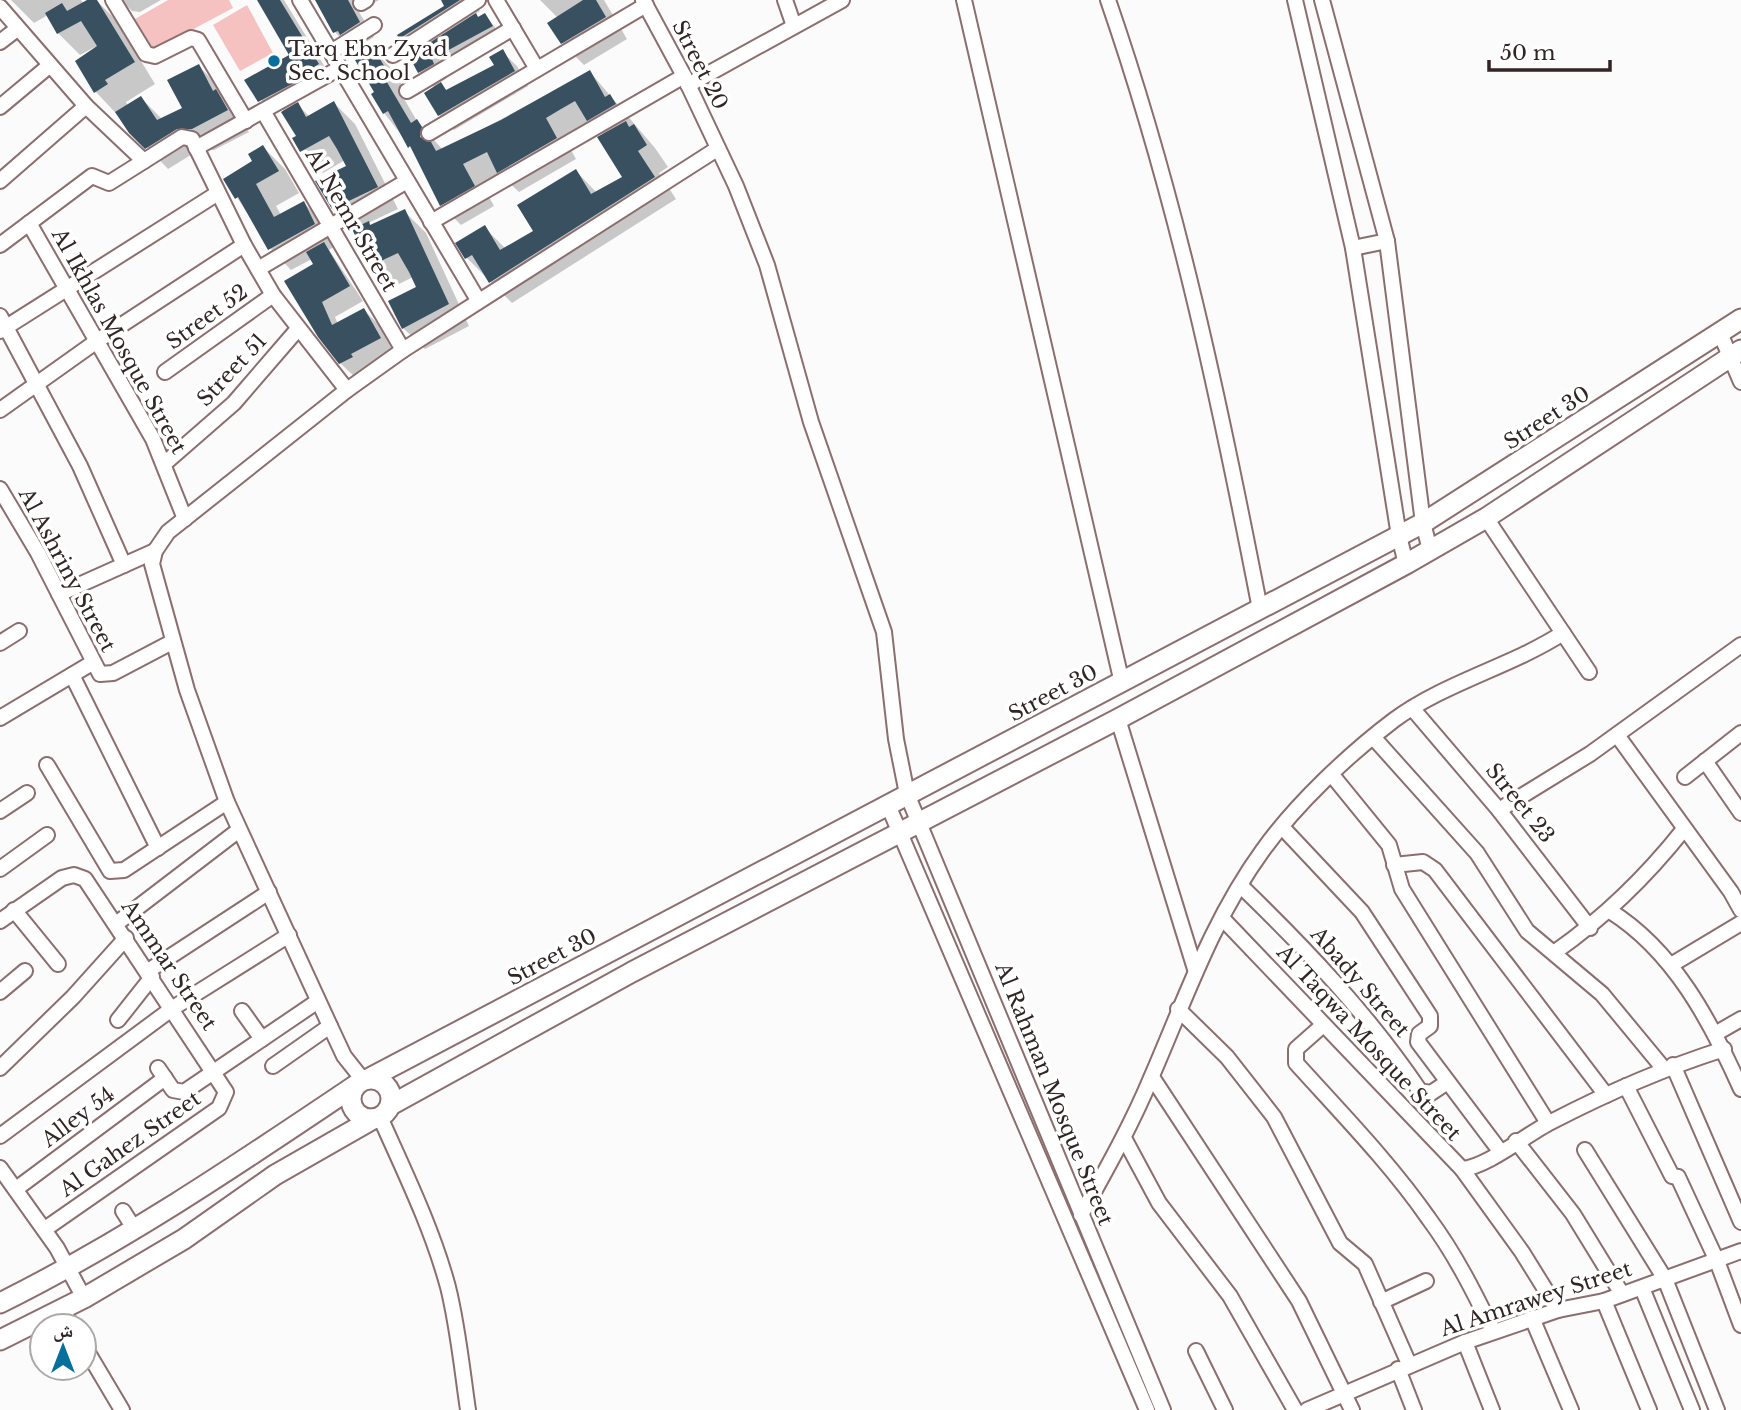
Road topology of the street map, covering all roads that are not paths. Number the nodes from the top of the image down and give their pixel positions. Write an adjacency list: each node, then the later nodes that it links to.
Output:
1 (300, 0): 18 (street)
2 (478, 0): 19 (street)
3 (496, 0): 15 (street)
4 (785, 0): 14 (street)
5 (842, 0): 14 (street)
6 (964, 0): 79 (street)
7 (1108, 0): 70 (street)
8 (1295, 0): 42 (street)
9 (1322, 0): 39 (street)
10 (114, 1): 28 (street)
11 (644, 2): 22 (street); 23 (street, Street 20)
12 (0, 7): 16 (street)
13 (374, 25): 18 (street)
14 (794, 26): 23 (street)
15 (513, 28): 22 (street); 24 (street)
16 (17, 29): 17 (street); 20 (street)
17 (0, 42)
18 (331, 52): 21 (street)
19 (393, 55)
20 (50, 66): 25 (street); 26 (street)
21 (340, 68): 27 (street); 34 (street)
22 (537, 69): 29 (street)
23 (686, 81): 31 (street, Street 20); 36 (street)
24 (407, 91)
25 (86, 106): 32 (street); 33 (street)
26 (0, 107)
27 (263, 111): 28 (street); 38 (street, Al Nemr Street)
28 (246, 121): 30 (street)
29 (429, 133)
30 (196, 148): 32 (street); 35 (street)
31 (718, 149): 46 (street); 93 (street, Street 20)
32 (144, 162): 37 (street)
33 (0, 180)
34 (407, 181): 36 (street); 38 (street)
35 (218, 193): 41 (street); 44 (street)
36 (431, 222): 46 (street)
37 (29, 223): 40 (street); 44 (street, Al Ikhlas Mosque Street)
38 (331, 226): 43 (street); 52 (street, Al Nemr Street)
39 (1387, 241): 42 (street); 63 (street)
40 (0, 245)
41 (244, 245): 43 (street); 51 (street)
42 (1353, 248): 64 (street)
43 (258, 269): 45 (street)
44 (67, 288): 48 (street); 51 (street, Al Ikhlas Mosque Street)
45 (273, 295): 49 (street); 54 (street, Street 52)
46 (478, 300): 52 (street)
47 (1741, 319): 50 (street, Street 30)
48 (2, 325): 55 (street)
49 (297, 330): 57 (street); 59 (street, Street 51)
50 (1720, 333): 53 (street); 63 (street, Street 30)
51 (97, 341): 55 (street); 59 (street, Al Ikhlas Mosque Street)
52 (403, 350): 57 (street)
53 (1736, 354): 56 (street); 62 (street)
54 (165, 372)
55 (37, 382): 58 (street); 68 (street)
56 (1741, 382)
57 (347, 390): 61 (street)
58 (0, 410)
59 (164, 464): 61 (street, Al Ikhlas Mosque Street)
60 (0, 489): 69 (street, Al Ashriny Street)
61 (185, 519): 66 (street)
62 (1486, 519): 65 (street); 72 (street)
63 (1423, 523): 64 (street, Street 30); 65 (street)
64 (1399, 536): 67 (street); 70 (street, Street 30)
65 (1430, 550): 67 (street)
66 (155, 551): 68 (street); 73 (street)
67 (1406, 564): 82 (street)
68 (124, 565): 69 (street)
69 (59, 594): 76 (street, Al Ashriny Street)
70 (1260, 610): 79 (street, Street 30)
71 (19, 631): 74 (street)
72 (1563, 633): 77 (street); 80 (street)
73 (172, 642): 76 (street); 94 (street)
74 (0, 643)
75 (1741, 645): 85 (street)
76 (94, 667): 78 (street)
77 (1589, 672)
78 (72, 675): 81 (street); 105 (street)
79 (1122, 683): 83 (street, Street 30)
80 (1412, 708): 86 (street); 96 (street, Street 23)
81 (0, 718)
82 (1118, 719): 87 (street); 124 (street)
83 (1051, 720): 87 (street); 93 (street, Street 30)
84 (1741, 733): 88 (street)
85 (1617, 735): 96 (street); 101 (street)
86 (1373, 737): 90 (street); 121 (street)
87 (1065, 747): 99 (street)
88 (1705, 761): 91 (street); 98 (street)
89 (47, 765): 105 (street)
90 (1332, 775): 100 (street); 106 (street)
91 (1685, 778)
92 (27, 793): 97 (street)
93 (907, 794): 95 (street, Street 30); 99 (street, Al Rahman Mosque Street)
94 (227, 802): 102 (street); 105 (street)
95 (888, 805): 103 (street, Al Rahman Mosque Street); 144 (street, Street 30)
96 (1499, 810): 118 (street, Street 23)
97 (0, 811)
98 (1741, 813)
99 (920, 824): 103 (street); 161 (street, Al Rahman Mosque Street)
100 (1282, 827): 108 (street); 145 (street)
101 (1685, 829): 109 (street); 113 (street)
102 (239, 830): 110 (street); 117 (street)
103 (902, 833): 150 (street); 190 (street, Al Rahman Mosque Street)
104 (47, 835): 107 (street)
105 (158, 848)
106 (1394, 865): 149 (street); 151 (street)
107 (0, 869)
108 (1241, 886): 114 (street); 145 (street, Abady Street)
109 (1736, 889): 111 (street)
110 (269, 892): 119 (street); 126 (street)
111 (1741, 910)
112 (14, 911): 115 (street); 117 (street, Ammar Street); 122 (street)
113 (1610, 911): 118 (street); 123 (street)
114 (1222, 918): 124 (street); 135 (street, Al Taqwa Mosque Street)
115 (0, 920)
116 (1741, 923): 123 (street)
117 (116, 924): 120 (street, Ammar Street)
118 (1590, 928): 121 (street)
119 (289, 935): 128 (street); 129 (street)
120 (126, 938): 126 (street, Ammar Street); 141 (street)
121 (1555, 953): 140 (street)
122 (58, 964)
123 (1671, 965): 136 (street)
124 (1195, 969): 130 (street)
125 (25, 971): 127 (street)
126 (150, 974): 129 (street, Ammar Street); 133 (street)
127 (0, 992)
128 (318, 1001): 134 (street); 137 (street)
129 (173, 1008): 142 (street, Ammar Street); 152 (street)
130 (1178, 1009): 143 (street); 174 (street)
131 (242, 1011): 137 (street)
132 (1741, 1019): 136 (street)
133 (118, 1020)
134 (330, 1026): 139 (street); 144 (street)
135 (1322, 1026): 158 (street, Al Taqwa Mosque Street); 181 (street)
136 (1715, 1034): 138 (street)
137 (262, 1040): 142 (street)
138 (1724, 1049): 140 (street, Al Taqwa Mosque Street); 148 (street)
139 (273, 1066)
140 (1669, 1067): 147 (street, Al Taqwa Mosque Street); 162 (street)
141 (0, 1068)
142 (215, 1072): 146 (street, Ammar Street); 159 (street, Alley 54)
143 (1152, 1077): 153 (street); 187 (street)
144 (363, 1081): 150 (street); 150 (street); 164 (street, Street 30)
145 (1446, 1083): 155 (street)
146 (224, 1086): 163 (street, Al Gahez Street)
147 (1626, 1086): 149 (street, Al Taqwa Mosque Street); 166 (street)
148 (1741, 1089)
149 (1606, 1095): 151 (street, Al Taqwa Mosque Street)
150 (381, 1114): 172 (street); 189 (street)
151 (1548, 1123): 154 (street, Al Taqwa Mosque Street)
152 (0, 1136)
153 (1124, 1139): 161 (street); 193 (street)
154 (1516, 1141): 155 (street, Al Taqwa Mosque Street); 171 (street)
155 (1500, 1150): 158 (street, Al Taqwa Mosque Street)
156 (1585, 1150): 168 (street)
157 (0, 1168): 159 (street)
158 (1462, 1169): 176 (street)
159 (16, 1189): 163 (street)
160 (123, 1211): 164 (street)
161 (1081, 1215): 191 (street, Al Rahman Mosque Street)
162 (1741, 1222)
163 (45, 1229): 167 (street)
164 (135, 1230): 167 (street, Street 30)
165 (1741, 1251): 166 (street, Al Amrawey Street)
166 (1717, 1261): 168 (street, Al Amrawey Street); 179 (street)
167 (69, 1269): 172 (street); 175 (street, Street 30)
168 (1665, 1279): 170 (street, Al Amrawey Street); 201 (street)
169 (1426, 1281): 174 (street)
170 (1642, 1287): 171 (street, Al Amrawey Street); 200 (street)
171 (1622, 1294): 173 (street, Al Amrawey Street)
172 (84, 1298): 177 (street)
173 (1604, 1301): 176 (street, Al Amrawey Street); 199 (street)
174 (1381, 1302): 185 (street)
175 (0, 1303)
176 (1558, 1310): 178 (street, Al Amrawey Street)
177 (72, 1312)
178 (1532, 1318): 181 (street, Al Amrawey Street); 198 (street)
179 (1741, 1325)
180 (28, 1331): 182 (street)
181 (1493, 1331): 183 (street, Al Amrawey Street)
182 (0, 1340)
183 (1465, 1342): 185 (street, Al Amrawey Street); 197 (street)
184 (1196, 1351): 192 (street)
185 (1404, 1366): 187 (street, Al Amrawey Street); 196 (street)
186 (98, 1370): 188 (street)
187 (1346, 1393): 194 (street, Al Amrawey Street); 195 (street)
188 (122, 1410)
189 (468, 1410)
190 (1147, 1410)
191 (1163, 1410)
192 (1225, 1410)
193 (1295, 1410)
194 (1307, 1410)
195 (1352, 1410)
196 (1415, 1410)
197 (1492, 1410)
198 (1572, 1410)
199 (1649, 1410)
200 (1692, 1410)
201 (1717, 1410)

